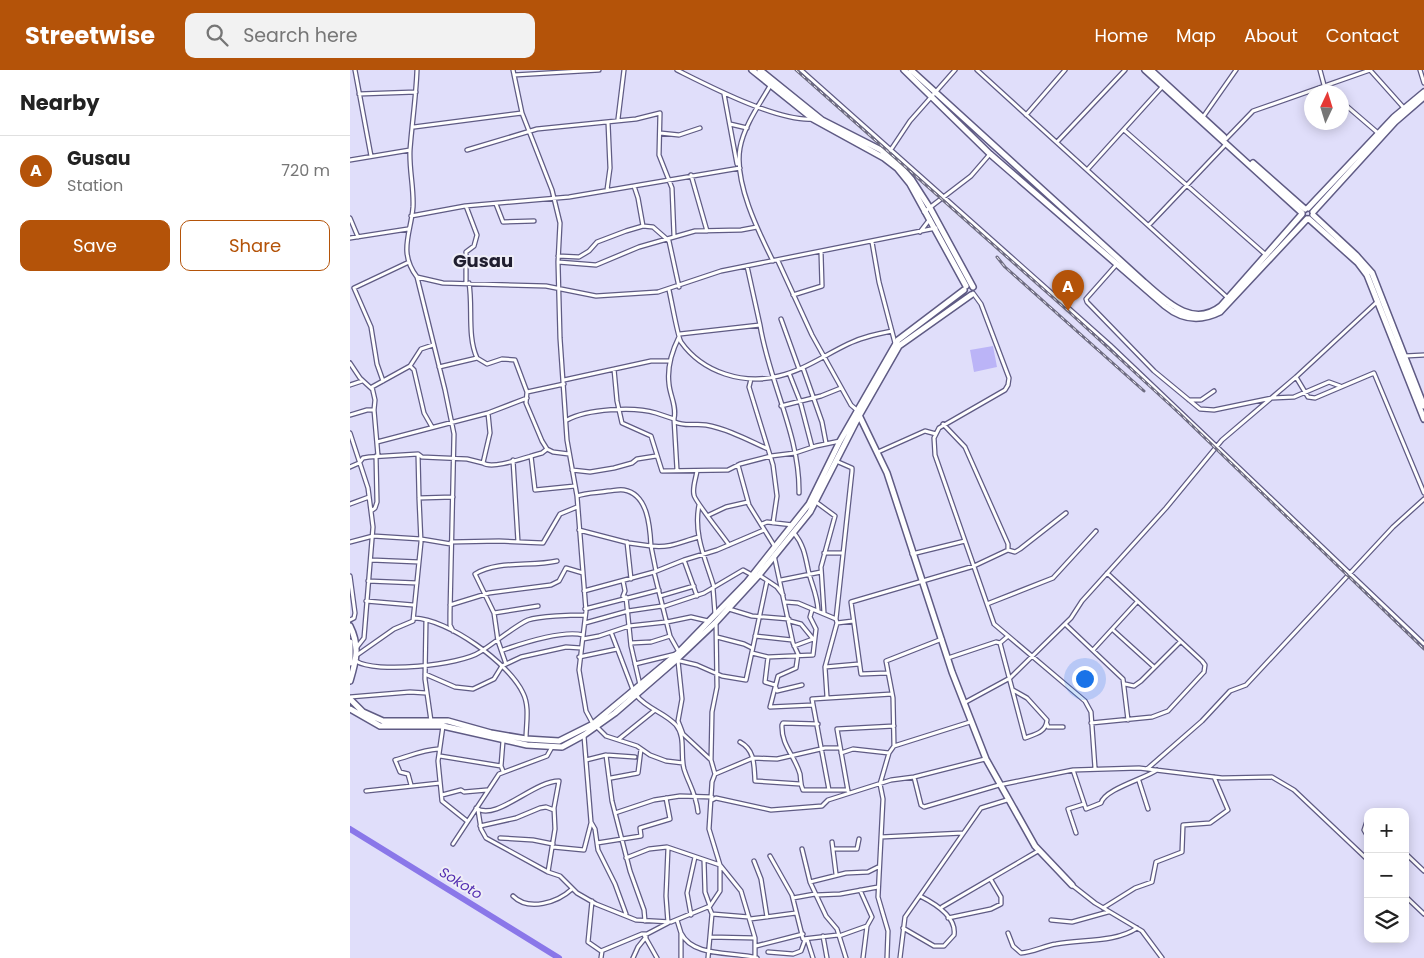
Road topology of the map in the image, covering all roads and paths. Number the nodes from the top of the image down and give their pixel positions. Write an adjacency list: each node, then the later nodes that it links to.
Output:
1 (355, 70): 23 (street)
2 (418, 70): 29 (street)
3 (513, 70): 22 (street)
4 (599, 70): 22 (street)
5 (623, 70): 42 (street)
6 (677, 70): 32 (street)
7 (752, 70): 27 (street)
8 (760, 70): 57 (street)
9 (801, 70): 57 (street)
10 (904, 70): 34 (street)
11 (910, 70): 34 (street)
12 (955, 70): 34 (street)
13 (977, 70): 40 (street)
14 (1065, 70): 40 (street)
15 (1126, 70): 54 (street)
16 (1145, 70): 28 (street)
17 (1151, 70): 41 (street)
18 (1236, 70): 41 (street)
19 (1320, 70): 26 (street)
20 (1370, 70): 26 (street); 38 (street)
21 (1420, 70): 25 (street)
22 (514, 75): 39 (street)
23 (355, 77): 24 (street); 33 (street)
24 (350, 79)
25 (1424, 83)
26 (1324, 85)
27 (770, 86): 36 (street); 43 (street)
28 (1163, 86): 49 (street); 53 (street)
29 (416, 92): 33 (street); 46 (street)
30 (1304, 92): 53 (street)
31 (1424, 92): 38 (street)
32 (724, 93): 36 (street); 45 (street)
33 (359, 94): 59 (street)
34 (934, 94): 57 (street); 58 (street); 111 (street)
35 (1424, 97): 74 (street)
36 (758, 107): 43 (street); 48 (street)
37 (1349, 108): 52 (street)
38 (1404, 108): 52 (street)
39 (522, 113): 46 (street); 50 (street)
40 (1026, 115): 54 (street)
41 (1203, 117): 53 (street)
42 (618, 119): 44 (street); 51 (street)
43 (813, 119): 57 (street)
44 (608, 122): 50 (street); 67 (street)
45 (730, 124): 48 (street); 61 (street)
46 (413, 127): 55 (street)
47 (700, 128): 51 (street)
48 (747, 128): 61 (street)
49 (1124, 130): 62 (street); 65 (street)
50 (529, 132): 56 (street); 69 (street)
51 (660, 134): 64 (street)
52 (1378, 134): 74 (street)
53 (1226, 141): 65 (street); 74 (street)
54 (1057, 142): 62 (street)
55 (410, 150): 59 (street); 75 (street)
56 (467, 150)
57 (887, 154): 68 (street); 72 (street); 73 (street)
58 (990, 154): 68 (street); 100 (street)
59 (371, 156): 60 (street)
60 (350, 160)
61 (739, 168): 63 (street); 83 (street)
62 (1087, 170): 80 (street)
63 (691, 176): 64 (street); 86 (street)
64 (670, 179): 66 (street); 88 (street)
65 (1187, 184): 80 (street); 95 (street)
66 (634, 186): 67 (street); 81 (street)
67 (607, 190): 69 (street)
68 (943, 198): 72 (street); 166 (street)
69 (555, 199): 70 (street); 94 (street)
70 (496, 204): 71 (street); 79 (street)
71 (466, 206): 75 (street); 103 (street)
72 (930, 208): 73 (street); 76 (street)
73 (924, 212): 78 (street)
74 (1307, 214): 95 (street); 111 (street); 112 (street); 120 (street)
75 (411, 216): 84 (street)
76 (934, 217): 78 (street); 82 (street)
77 (350, 218): 89 (street)
78 (929, 220): 85 (street); 87 (street)
79 (534, 221)
80 (1149, 225): 110 (street)
81 (643, 226): 91 (street); 94 (street)
82 (940, 226): 85 (street); 108 (street)
83 (757, 227): 86 (street); 96 (street)
84 (408, 229): 89 (street); 98 (street)
85 (934, 229): 87 (street); 106 (street)
86 (707, 231): 88 (street)
87 (919, 232): 92 (street)
88 (674, 236): 91 (street)
89 (358, 237): 90 (street)
90 (350, 238)
91 (664, 238): 99 (street); 104 (street)
92 (872, 242): 93 (street); 115 (street)
93 (821, 252): 97 (street); 109 (street)
94 (558, 256): 99 (street)
95 (1267, 256): 110 (street)
96 (773, 261): 97 (street); 101 (street)
97 (778, 261): 109 (street)
98 (409, 262): 102 (street); 134 (street)
99 (558, 262): 105 (street)
100 (1118, 263): 111 (street); 146 (street)
101 (747, 266): 104 (street); 114 (street)
102 (417, 276): 103 (street); 118 (street)
103 (468, 283): 105 (street); 121 (street)
104 (678, 287): 107 (street)
105 (558, 288): 107 (street); 135 (street)
106 (965, 288): 108 (street); 108 (street); 117 (street)
107 (669, 290): 116 (street)
108 (972, 292): 153 (street); 159 (street)
109 (793, 295): 122 (street)
110 (1228, 298): 111 (street)
111 (1163, 301)
112 (1378, 301): 130 (street); 155 (street)
113 (780, 319): 127 (street)
114 (760, 325): 116 (street); 131 (street)
115 (892, 331): 117 (street); 122 (street)
116 (680, 334): 123 (street); 132 (street)
117 (896, 342): 153 (street)
118 (433, 345): 125 (street); 126 (street)
119 (1424, 355): 120 (street)
120 (1405, 356): 149 (street)
121 (477, 358): 126 (street); 141 (street)
122 (824, 358): 127 (street); 138 (street)
123 (670, 361): 128 (street); 158 (street)
124 (350, 363): 133 (street)
125 (410, 366): 134 (street); 160 (street)
126 (439, 367): 157 (street)
127 (801, 368): 129 (street); 144 (street)
128 (614, 369): 135 (street); 151 (street)
129 (789, 373): 131 (street); 147 (street)
130 (1296, 377): 142 (street); 145 (street)
131 (772, 378): 132 (street); 148 (street)
132 (751, 379): 169 (street)
133 (362, 381): 136 (street); 139 (street)
134 (383, 381): 139 (street)
135 (564, 382): 141 (street); 156 (street)
136 (350, 386)
137 (1340, 386): 142 (street); 142 (street); 190 (street)
138 (841, 388): 144 (street); 153 (street)
139 (372, 389): 150 (street)
140 (1214, 391): 146 (street)
141 (527, 392): 143 (street)
142 (1306, 392): 145 (street)
143 (527, 398): 152 (street); 168 (street)
144 (814, 398): 147 (street); 165 (street)
145 (1272, 398): 146 (street); 166 (street)
146 (1188, 400)
147 (800, 401): 148 (street); 167 (street)
148 (781, 406): 171 (street)
149 (1424, 406)
150 (374, 410): 154 (street); 164 (street)
151 (619, 410): 156 (street); 158 (street); 176 (street)
152 (488, 413): 157 (street); 182 (street)
153 (858, 414): 163 (street); 170 (street); 180 (street)
154 (350, 415)
155 (1424, 419)
156 (567, 420): 173 (street)
157 (452, 421): 160 (street); 178 (street)
158 (675, 421): 169 (street); 186 (street)
159 (943, 424): 162 (street); 222 (street)
160 (432, 427): 164 (street)
161 (350, 433): 181 (street)
162 (936, 434): 170 (street); 214 (street)
163 (840, 441): 165 (street); 206 (street)
164 (377, 442): 174 (street)
165 (826, 443): 167 (street)
166 (1218, 446): 236 (street); 237 (street)
167 (812, 447): 171 (street)
168 (546, 449): 173 (street); 175 (street)
169 (768, 449): 177 (street)
170 (878, 452): 226 (street)
171 (795, 453): 177 (street); 189 (street)
172 (418, 454): 174 (street); 178 (street); 194 (street)
173 (570, 454): 185 (street)
174 (377, 456): 181 (street); 201 (street)
175 (531, 456): 179 (street); 188 (street)
176 (656, 456): 185 (street); 186 (street)
177 (771, 456): 183 (street); 204 (street)
178 (454, 459): 182 (street); 193 (street)
179 (513, 460): 182 (street); 216 (street)
180 (836, 461): 197 (street); 224 (street)
181 (359, 463): 184 (street); 192 (street)
182 (483, 463)
183 (738, 465): 187 (street); 196 (street)
184 (350, 467)
185 (572, 470): 188 (street)
186 (678, 470): 187 (street)
187 (697, 471): 199 (street)
188 (575, 486): 191 (street)
189 (799, 493)
190 (1424, 493)
191 (577, 496): 200 (street); 220 (street)
192 (369, 497): 198 (street); 201 (street)
193 (453, 497): 194 (street); 218 (street)
194 (419, 498): 213 (street)
195 (1424, 499): 236 (street)
196 (748, 502): 203 (street); 205 (street)
197 (816, 502): 210 (street); 223 (street)
198 (350, 504)
199 (699, 505): 203 (street); 212 (street)
200 (577, 506): 207 (street); 216 (street)
201 (371, 511): 211 (street)
202 (1066, 513): 222 (street)
203 (709, 515): 219 (street)
204 (773, 523): 205 (street); 206 (street)
205 (762, 524): 208 (street)
206 (793, 525): 221 (street)
207 (579, 530): 217 (street); 235 (street)
208 (764, 530): 219 (street); 221 (street)
209 (1096, 531): 260 (street)
210 (794, 532): 227 (street); 240 (street)
211 (373, 536): 213 (street); 215 (street); 228 (street)
212 (699, 536): 220 (street); 225 (street)
213 (420, 539): 218 (street); 231 (street)
214 (965, 541): 226 (street); 232 (street)
215 (350, 542)
216 (518, 542): 218 (street)
217 (627, 542): 220 (street); 242 (street)
218 (451, 543): 262 (street)
219 (729, 545): 225 (street)
220 (652, 546): 233 (street)
221 (775, 548): 238 (street)
222 (1008, 550): 232 (street)
223 (824, 553): 224 (street); 234 (street)
224 (843, 553): 280 (street)
225 (702, 554): 229 (street); 250 (street)
226 (912, 554): 247 (street)
227 (774, 556): 239 (street); 243 (street)
228 (371, 560): 231 (street); 244 (street)
229 (684, 560): 233 (street); 249 (street)
230 (557, 561): 253 (street)
231 (419, 562): 248 (street)
232 (974, 566): 247 (street); 260 (street)
233 (655, 572): 242 (street); 251 (street)
234 (822, 572): 240 (street); 271 (street)
235 (583, 573): 252 (street); 253 (street)
236 (1351, 573): 304 (street); 383 (street)
237 (1107, 574): 259 (street); 285 (street)
238 (752, 575): 250 (street); 272 (street)
239 (759, 575): 246 (street); 265 (street)
240 (810, 575): 243 (street); 268 (street)
241 (350, 576): 276 (street)
242 (631, 579): 245 (street)
243 (781, 580): 257 (street)
244 (368, 581): 248 (street); 258 (street)
245 (623, 581): 252 (street); 254 (street)
246 (768, 581): 257 (street); 274 (street)
247 (922, 582): 281 (street); 297 (street)
248 (417, 583): 261 (street)
249 (694, 586): 255 (street); 256 (street)
250 (713, 588): 256 (street); 272 (street)
251 (659, 590): 254 (street); 255 (street)
252 (584, 591): 266 (street)
253 (484, 594): 262 (street); 270 (street)
254 (626, 596): 266 (street); 269 (street)
255 (660, 596): 264 (street)
256 (697, 596): 264 (street)
257 (785, 600): 267 (street); 278 (street)
258 (366, 601): 261 (street); 306 (street)
259 (1137, 602): 288 (street); 301 (street)
260 (987, 604): 295 (street)
261 (413, 605): 275 (street)
262 (450, 605): 289 (street)
263 (538, 606): 270 (street)
264 (662, 606): 269 (street); 282 (street)
265 (728, 608): 274 (street); 283 (street)
266 (585, 609): 273 (street)
267 (812, 610): 268 (street); 296 (street)
268 (818, 610): 271 (street)
269 (628, 611): 284 (street); 287 (street)
270 (494, 613): 299 (street)
271 (824, 613): 280 (street)
272 (715, 614): 279 (street)
273 (585, 615): 284 (street); 299 (street)
274 (759, 617): 278 (street); 292 (street)
275 (414, 618): 277 (street); 313 (street)
276 (350, 620)
277 (426, 620): 289 (street); 322 (street)
278 (789, 620): 296 (street); 298 (street)
279 (709, 621): 282 (street); 317 (street)
280 (836, 621): 281 (street); 326 (street)
281 (853, 621): 324 (street)
282 (667, 622): 287 (street); 291 (street)
283 (716, 622): 294 (street); 317 (street)
284 (585, 623): 293 (street)
285 (1065, 624): 312 (street); 315 (street)
286 (350, 626): 306 (street)
287 (629, 626): 290 (street); 303 (street)
288 (1113, 630): 312 (street); 327 (street)
289 (453, 631): 309 (street)
290 (611, 632): 293 (street); 308 (street)
291 (670, 636): 303 (street); 317 (street)
292 (755, 636): 298 (street); 311 (street)
293 (583, 637): 307 (street); 310 (street)
294 (717, 637): 311 (street); 330 (street)
295 (1007, 637): 302 (street); 315 (street)
296 (814, 639): 305 (street); 314 (street)
297 (942, 639): 319 (street); 328 (street)
298 (792, 640): 305 (street)
299 (498, 641): 309 (street); 310 (street)
300 (350, 642): 321 (street)
301 (1180, 642): 327 (street); 348 (street)
302 (1000, 643): 319 (street); 331 (street)
303 (631, 644): 323 (street)
304 (1424, 644)
305 (794, 646): 314 (street)
306 (357, 647): 313 (street)
307 (581, 648): 316 (street); 325 (street)
308 (618, 649): 316 (street); 338 (street)
309 (483, 650): 322 (street); 325 (street)
310 (502, 650): 325 (street)
311 (752, 650): 318 (street); 330 (street)
312 (1093, 650): 333 (street)
313 (358, 654): 320 (street)
314 (796, 656): 318 (street); 335 (street)
315 (1032, 656): 331 (street); 351 (street)
316 (579, 657): 355 (street)
317 (677, 657): 323 (street); 330 (street); 334 (street); 338 (street); 358 (street)
318 (768, 657): 335 (street)
319 (948, 658): 343 (street)
320 (356, 661): 322 (street); 332 (street)
321 (350, 663)
322 (425, 664): 329 (street)
323 (635, 664): 334 (street)
324 (860, 664): 326 (street); 328 (street)
325 (504, 665): 329 (street); 360 (street)
326 (825, 667): 341 (street)
327 (1154, 667): 333 (street)
328 (887, 672): 340 (street)
329 (425, 674): 339 (street)
330 (716, 674): 379 (street)
331 (1010, 678): 337 (street); 343 (street)
332 (350, 681)
333 (1125, 684): 348 (street)
334 (640, 685): 338 (street)
335 (775, 685): 336 (street); 344 (street)
336 (802, 686)
337 (1013, 690): 353 (street); 353 (street)
338 (635, 692): 346 (street); 355 (street)
339 (426, 693): 342 (street); 349 (street)
340 (892, 694): 341 (street); 356 (street)
341 (827, 697): 344 (street)
342 (350, 700): 345 (street)
343 (963, 703): 350 (street)
344 (813, 705): 352 (street)
345 (353, 709): 347 (street)
346 (655, 710): 358 (street); 361 (street)
347 (362, 715): 349 (street); 354 (street)
348 (1128, 720): 351 (street)
349 (431, 721): 360 (street)
350 (970, 722): 364 (street); 377 (street)
351 (1092, 723): 382 (street)
352 (818, 724): 369 (street); 374 (street)
353 (1046, 724): 357 (street)
354 (443, 726): 362 (street); 367 (street)
355 (595, 726): 359 (street); 360 (street); 361 (street)
356 (894, 726): 364 (street); 366 (street)
357 (1064, 727)
358 (681, 730): 379 (street); 380 (street)
359 (584, 735): 365 (street); 378 (street)
360 (526, 739)
361 (618, 740): 368 (street)
362 (503, 741): 365 (street); 381 (street)
363 (740, 742): 376 (street)
364 (894, 746): 371 (street)
365 (552, 747): 386 (street)
366 (839, 748): 369 (street); 370 (street)
367 (438, 749): 373 (street); 395 (street)
368 (642, 749): 380 (street); 389 (street)
369 (822, 750): 374 (street); 398 (street)
370 (841, 753): 371 (street); 400 (street)
371 (889, 753): 394 (street)
372 (606, 754): 375 (street); 378 (street); 389 (street)
373 (440, 756): 381 (street); 392 (street)
374 (792, 756): 376 (street); 393 (street)
375 (635, 757)
376 (753, 758): 387 (street); 393 (street)
377 (986, 759): 388 (street); 396 (street)
378 (586, 760): 413 (street)
379 (711, 760): 387 (street)
380 (683, 763): 402 (street)
381 (502, 766): 386 (street)
382 (1095, 768): 383 (street); 384 (street)
383 (1147, 769): 385 (street)
384 (1073, 770): 396 (street); 406 (street)
385 (1157, 770): 390 (street); 391 (street)
386 (504, 771): 397 (street)
387 (715, 774): 404 (street)
388 (914, 777): 394 (street); 396 (street)
389 (611, 778): 410 (street)
390 (1214, 778): 430 (street); 455 (street)
391 (1138, 780): 406 (street); 408 (street)
392 (440, 783): 395 (street); 401 (street)
393 (800, 784): 398 (street)
394 (880, 784): 400 (street); 417 (street)
395 (411, 785): 399 (street)
396 (999, 785): 405 (street)
397 (487, 790): 401 (street); 407 (street)
398 (829, 790): 400 (street)
399 (366, 791)
400 (849, 792): 404 (street)
401 (442, 795): 412 (street)
402 (697, 797): 403 (street); 404 (street); 411 (street)
403 (666, 798): 410 (street); 419 (street)
404 (712, 799): 436 (street)
405 (1007, 800): 415 (street); 428 (street)
406 (1084, 804): 416 (street)
407 (477, 809): 409 (street); 412 (street); 414 (street)
408 (1148, 809)
409 (554, 810): 414 (street); 424 (street)
410 (615, 812): 419 (street)
411 (698, 812)
412 (468, 821): 423 (street)
413 (591, 822): 422 (street); 424 (street)
414 (480, 826): 439 (street)
415 (963, 833): 417 (street); 449 (street)
416 (1076, 833)
417 (881, 837): 437 (street)
418 (500, 838): 424 (street)
419 (621, 838): 422 (street); 433 (street)
420 (859, 839): 427 (street)
421 (832, 842): 427 (street)
422 (596, 843): 458 (street)
423 (453, 844)
424 (553, 845): 439 (street)
425 (668, 848): 431 (street); 433 (street); 468 (street)
426 (802, 849): 442 (street)
427 (834, 849): 440 (street)
428 (1038, 851): 441 (street); 443 (street)
429 (770, 856): 450 (street)
430 (1364, 856)
431 (695, 857): 434 (street); 461 (street)
432 (1409, 857): 438 (street)
433 (626, 858): 467 (street)
434 (704, 860): 436 (street); 453 (street)
435 (754, 861): 462 (street)
436 (720, 865): 453 (street); 463 (street)
437 (878, 867): 440 (street); 444 (street)
438 (1424, 871)
439 (548, 872): 445 (street)
440 (836, 874): 442 (street)
441 (991, 880): 454 (street); 464 (street)
442 (810, 882): 447 (street)
443 (1072, 886): 455 (street)
444 (878, 887): 446 (street); 496 (street)
445 (572, 889): 448 (street); 452 (street)
446 (860, 890): 447 (street); 469 (street)
447 (816, 894): 450 (street); 477 (street)
448 (513, 896)
449 (920, 896): 454 (street); 470 (street)
450 (793, 898): 457 (street)
451 (1407, 898): 460 (street)
452 (592, 900): 458 (street); 482 (street)
453 (710, 907): 459 (street); 461 (street)
454 (942, 907): 464 (street)
455 (1103, 908): 456 (street)
456 (1109, 912): 466 (street); 471 (street)
457 (796, 913): 462 (street); 474 (street)
458 (626, 914): 467 (street)
459 (712, 914): 463 (street); 478 (street)
460 (1424, 914)
461 (690, 915): 465 (street)
462 (767, 917): 463 (street)
463 (749, 918): 479 (street)
464 (948, 918): 470 (street)
465 (677, 920): 468 (street); 472 (street)
466 (1051, 920)
467 (645, 921): 468 (street)
468 (668, 923): 475 (street)
469 (867, 926): 477 (street); 495 (street)
470 (903, 928): 497 (street)
471 (1137, 928): 473 (street); 498 (street)
472 (681, 933): 484 (street); 489 (street)
473 (1008, 933)
474 (803, 934): 480 (street); 481 (street)
475 (645, 936): 482 (street); 487 (street); 488 (street)
476 (823, 936): 477 (street); 480 (street); 493 (street)
477 (839, 936): 494 (street)
478 (710, 937): 479 (street); 484 (street)
479 (755, 938): 481 (street)
480 (806, 939): 483 (street); 492 (street)
481 (756, 946): 491 (street)
482 (602, 951): 486 (street)
483 (768, 952)
484 (709, 953): 485 (street); 490 (street)
485 (728, 956): 491 (street)
486 (601, 958)
487 (634, 958)
488 (657, 958)
489 (681, 958)
490 (708, 958)
491 (756, 958)
492 (813, 958)
493 (827, 958)
494 (846, 958)
495 (863, 958)
496 (888, 958)
497 (900, 958)
498 (1162, 958)

